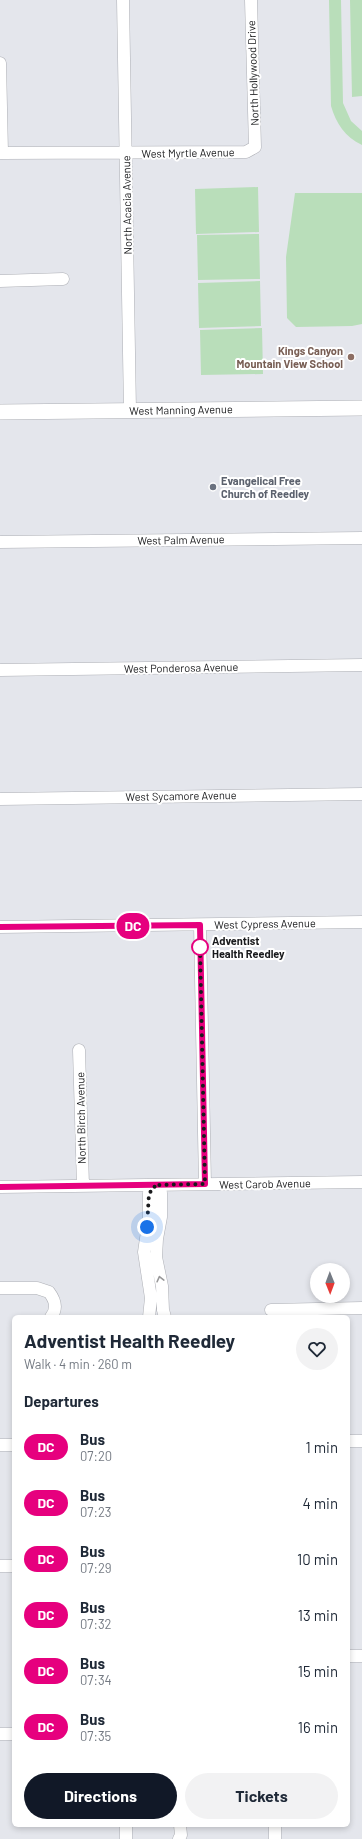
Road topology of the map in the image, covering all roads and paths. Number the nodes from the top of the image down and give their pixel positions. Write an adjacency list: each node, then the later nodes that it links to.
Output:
1 (123, 0): 6 (street, North Acacia Avenue)
2 (252, 0): 4 (street, North Hollywood Drive)
3 (0, 63): 5 (street)
4 (256, 147): 6 (street, West Myrtle Avenue)
5 (1, 153): 6 (street, West Myrtle Avenue)
6 (126, 154): 10 (street, North Acacia Avenue)
7 (63, 279): 8 (street)
8 (0, 281)
9 (362, 408): 10 (main road, West Manning Avenue)
10 (130, 410): 11 (main road, West Manning Avenue)
11 (0, 412)
12 (362, 538): 13 (street, West Palm Avenue)
13 (0, 542)
14 (362, 665): 15 (street, West Ponderosa Avenue)
15 (0, 670)
16 (362, 794): 17 (street, West Sycamore Avenue)
17 (0, 799)
18 (362, 922): 19 (street, West Cypress Avenue)
19 (200, 925): 20 (street, West Cypress Avenue); 23 (street)
20 (0, 927)
21 (80, 1050): 24 (street, North Birch Avenue)
22 (362, 1182): 23 (street, West Carob Avenue)
23 (205, 1184): 26 (street, West Carob Avenue)
24 (83, 1186): 25 (street, West Carob Avenue); 26 (street, West Carob Avenue)
25 (0, 1187)
26 (153, 1189): 31 (street); 32 (street, one-way to 26)
27 (0, 1288): 30 (street)
28 (362, 1308): 29 (street)
29 (271, 1310)
30 (52, 1315)
31 (149, 1315)
32 (164, 1315)
33 (350, 1441): 34 (street)
34 (362, 1441)
35 (0, 1445): 36 (street)
36 (12, 1445)
37 (0, 1566): 38 (street)
38 (12, 1566)
39 (350, 1656): 40 (street)
40 (362, 1656)
41 (0, 1734): 42 (street)
42 (12, 1734)
43 (126, 1827): 46 (street)
44 (180, 1827): 47 (street)
45 (275, 1827): 48 (street)
46 (126, 1839)
47 (179, 1839)
48 (275, 1839)

